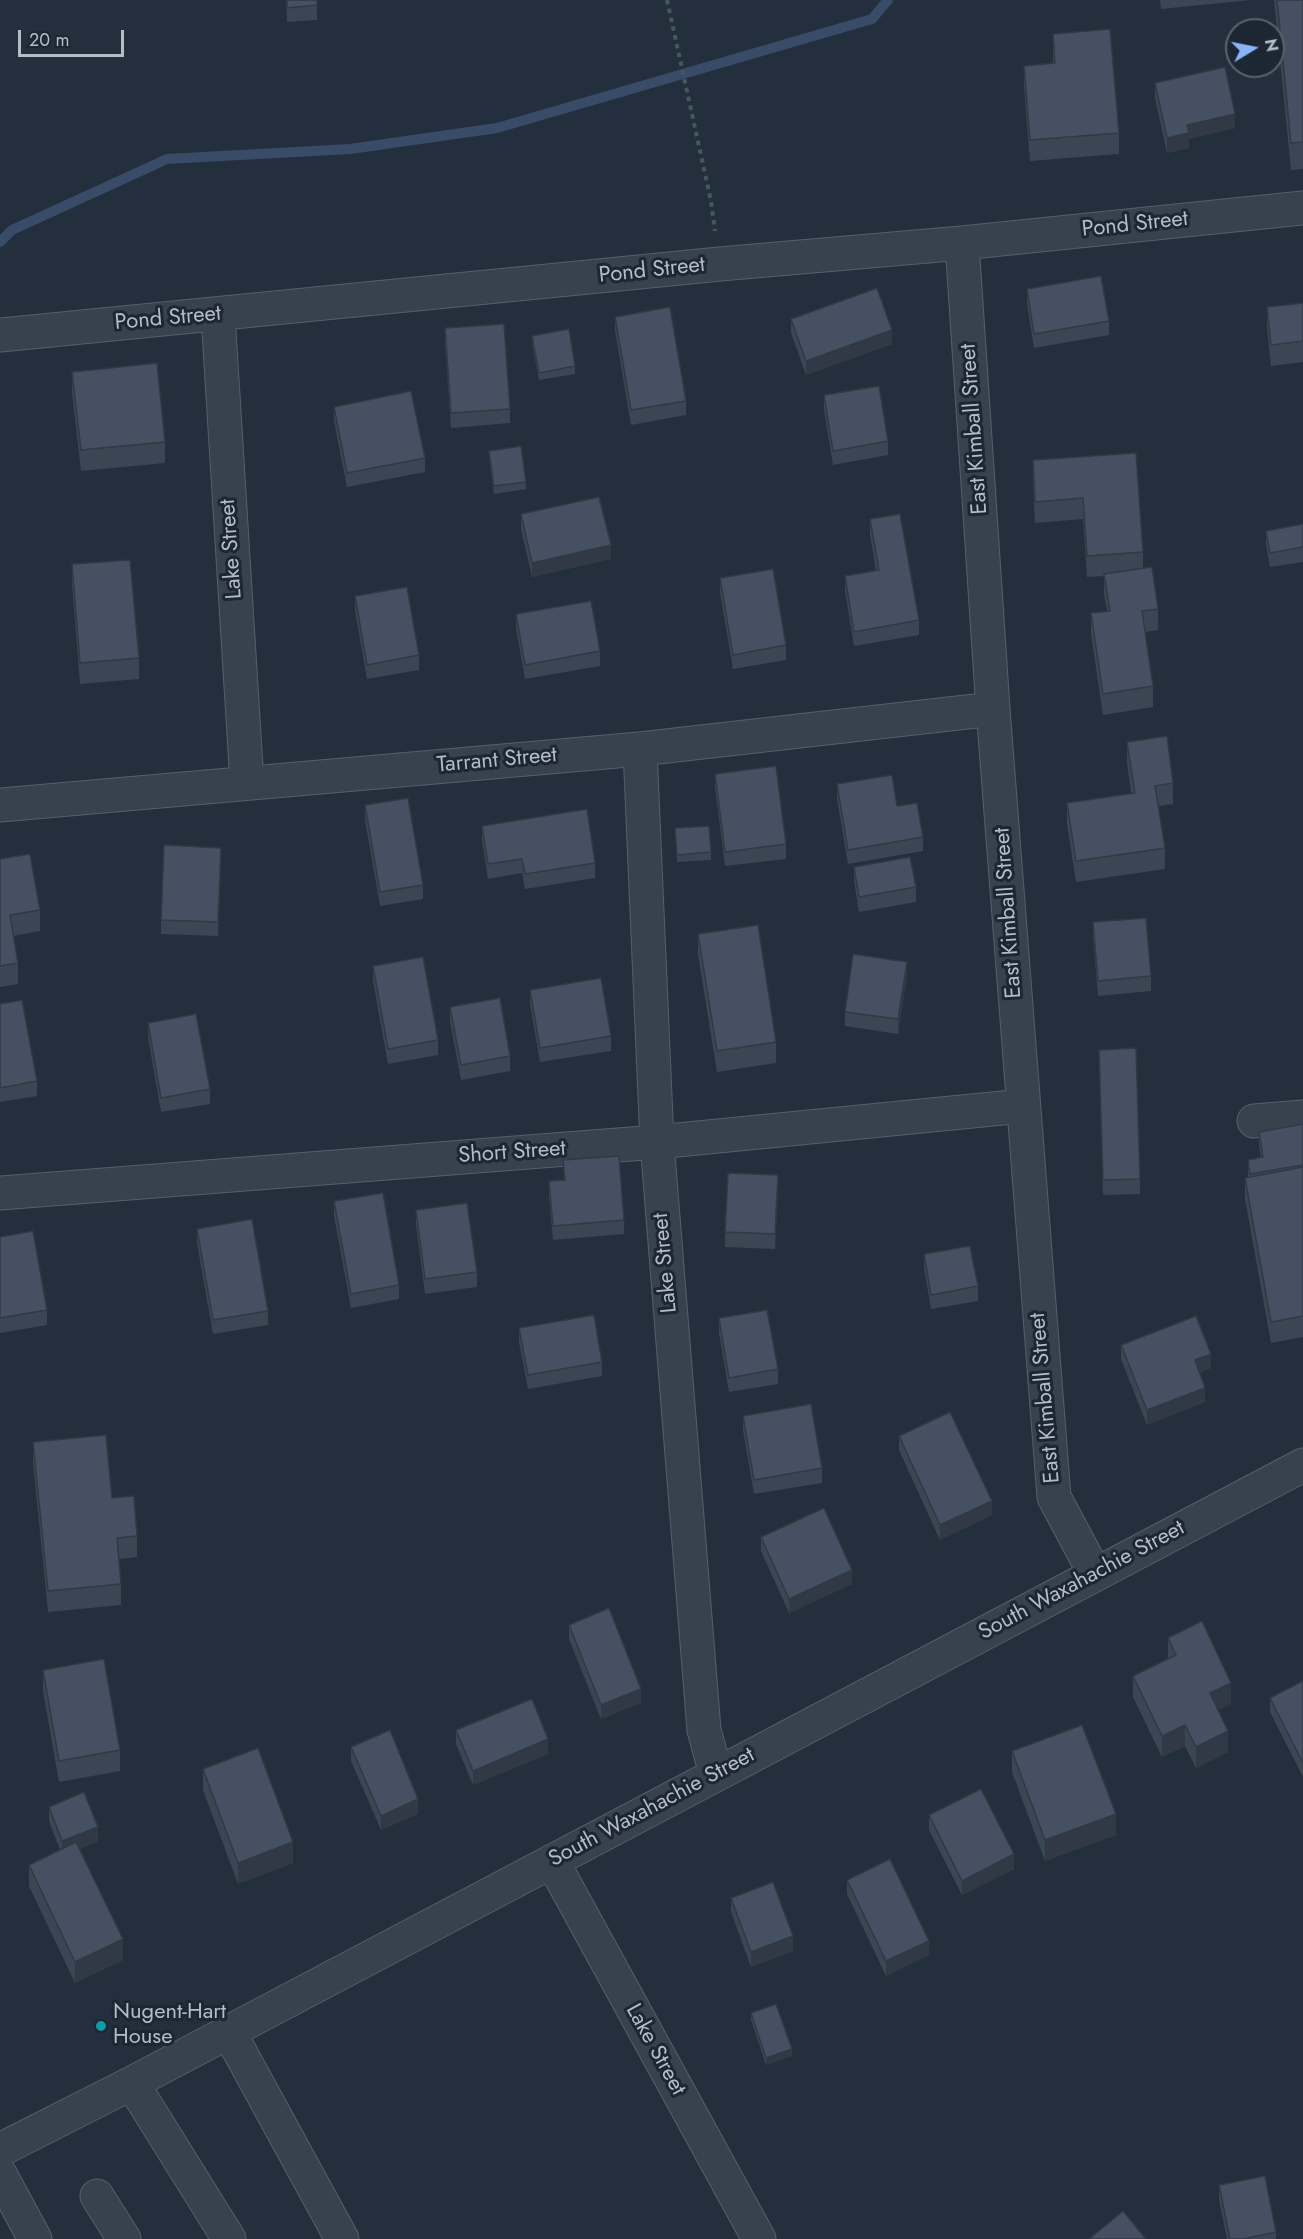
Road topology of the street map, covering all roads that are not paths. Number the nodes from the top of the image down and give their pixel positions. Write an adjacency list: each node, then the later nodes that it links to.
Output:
1 (1303, 208): 2 (street, Pond Street)
2 (962, 243): 3 (street, Pond Street); 5 (street, East Kimball Street)
3 (218, 315): 4 (street, Pond Street); 7 (street, Lake Street)
4 (0, 335)
5 (993, 709): 6 (street, Tarrant Street); 9 (street, East Kimball Street)
6 (640, 749): 7 (street, Tarrant Street); 12 (street, Lake Street)
7 (247, 783): 8 (street, Tarrant Street)
8 (0, 805)
9 (1023, 1106): 12 (street, Short Street); 15 (street, East Kimball Street)
10 (1303, 1118): 11 (street)
11 (1254, 1121)
12 (657, 1142): 13 (street, Short Street); 16 (street, Lake Street)
13 (0, 1193)
14 (1303, 1465): 15 (street, South Waxahachie Street)
15 (1095, 1574): 16 (street, South Waxahachie Street)
16 (716, 1774): 17 (street, South Waxahachie Street)
17 (552, 1861): 18 (street, South Waxahachie Street); 27 (street, Lake Street)
18 (229, 2032): 19 (street, South Waxahachie Street); 26 (street)
19 (132, 2084): 20 (street, South Waxahachie Street); 25 (street)
20 (0, 2150)
21 (0, 2174): 23 (street)
22 (97, 2196): 24 (street)
23 (35, 2239)
24 (124, 2239)
25 (229, 2239)
26 (342, 2239)
27 (759, 2239)

